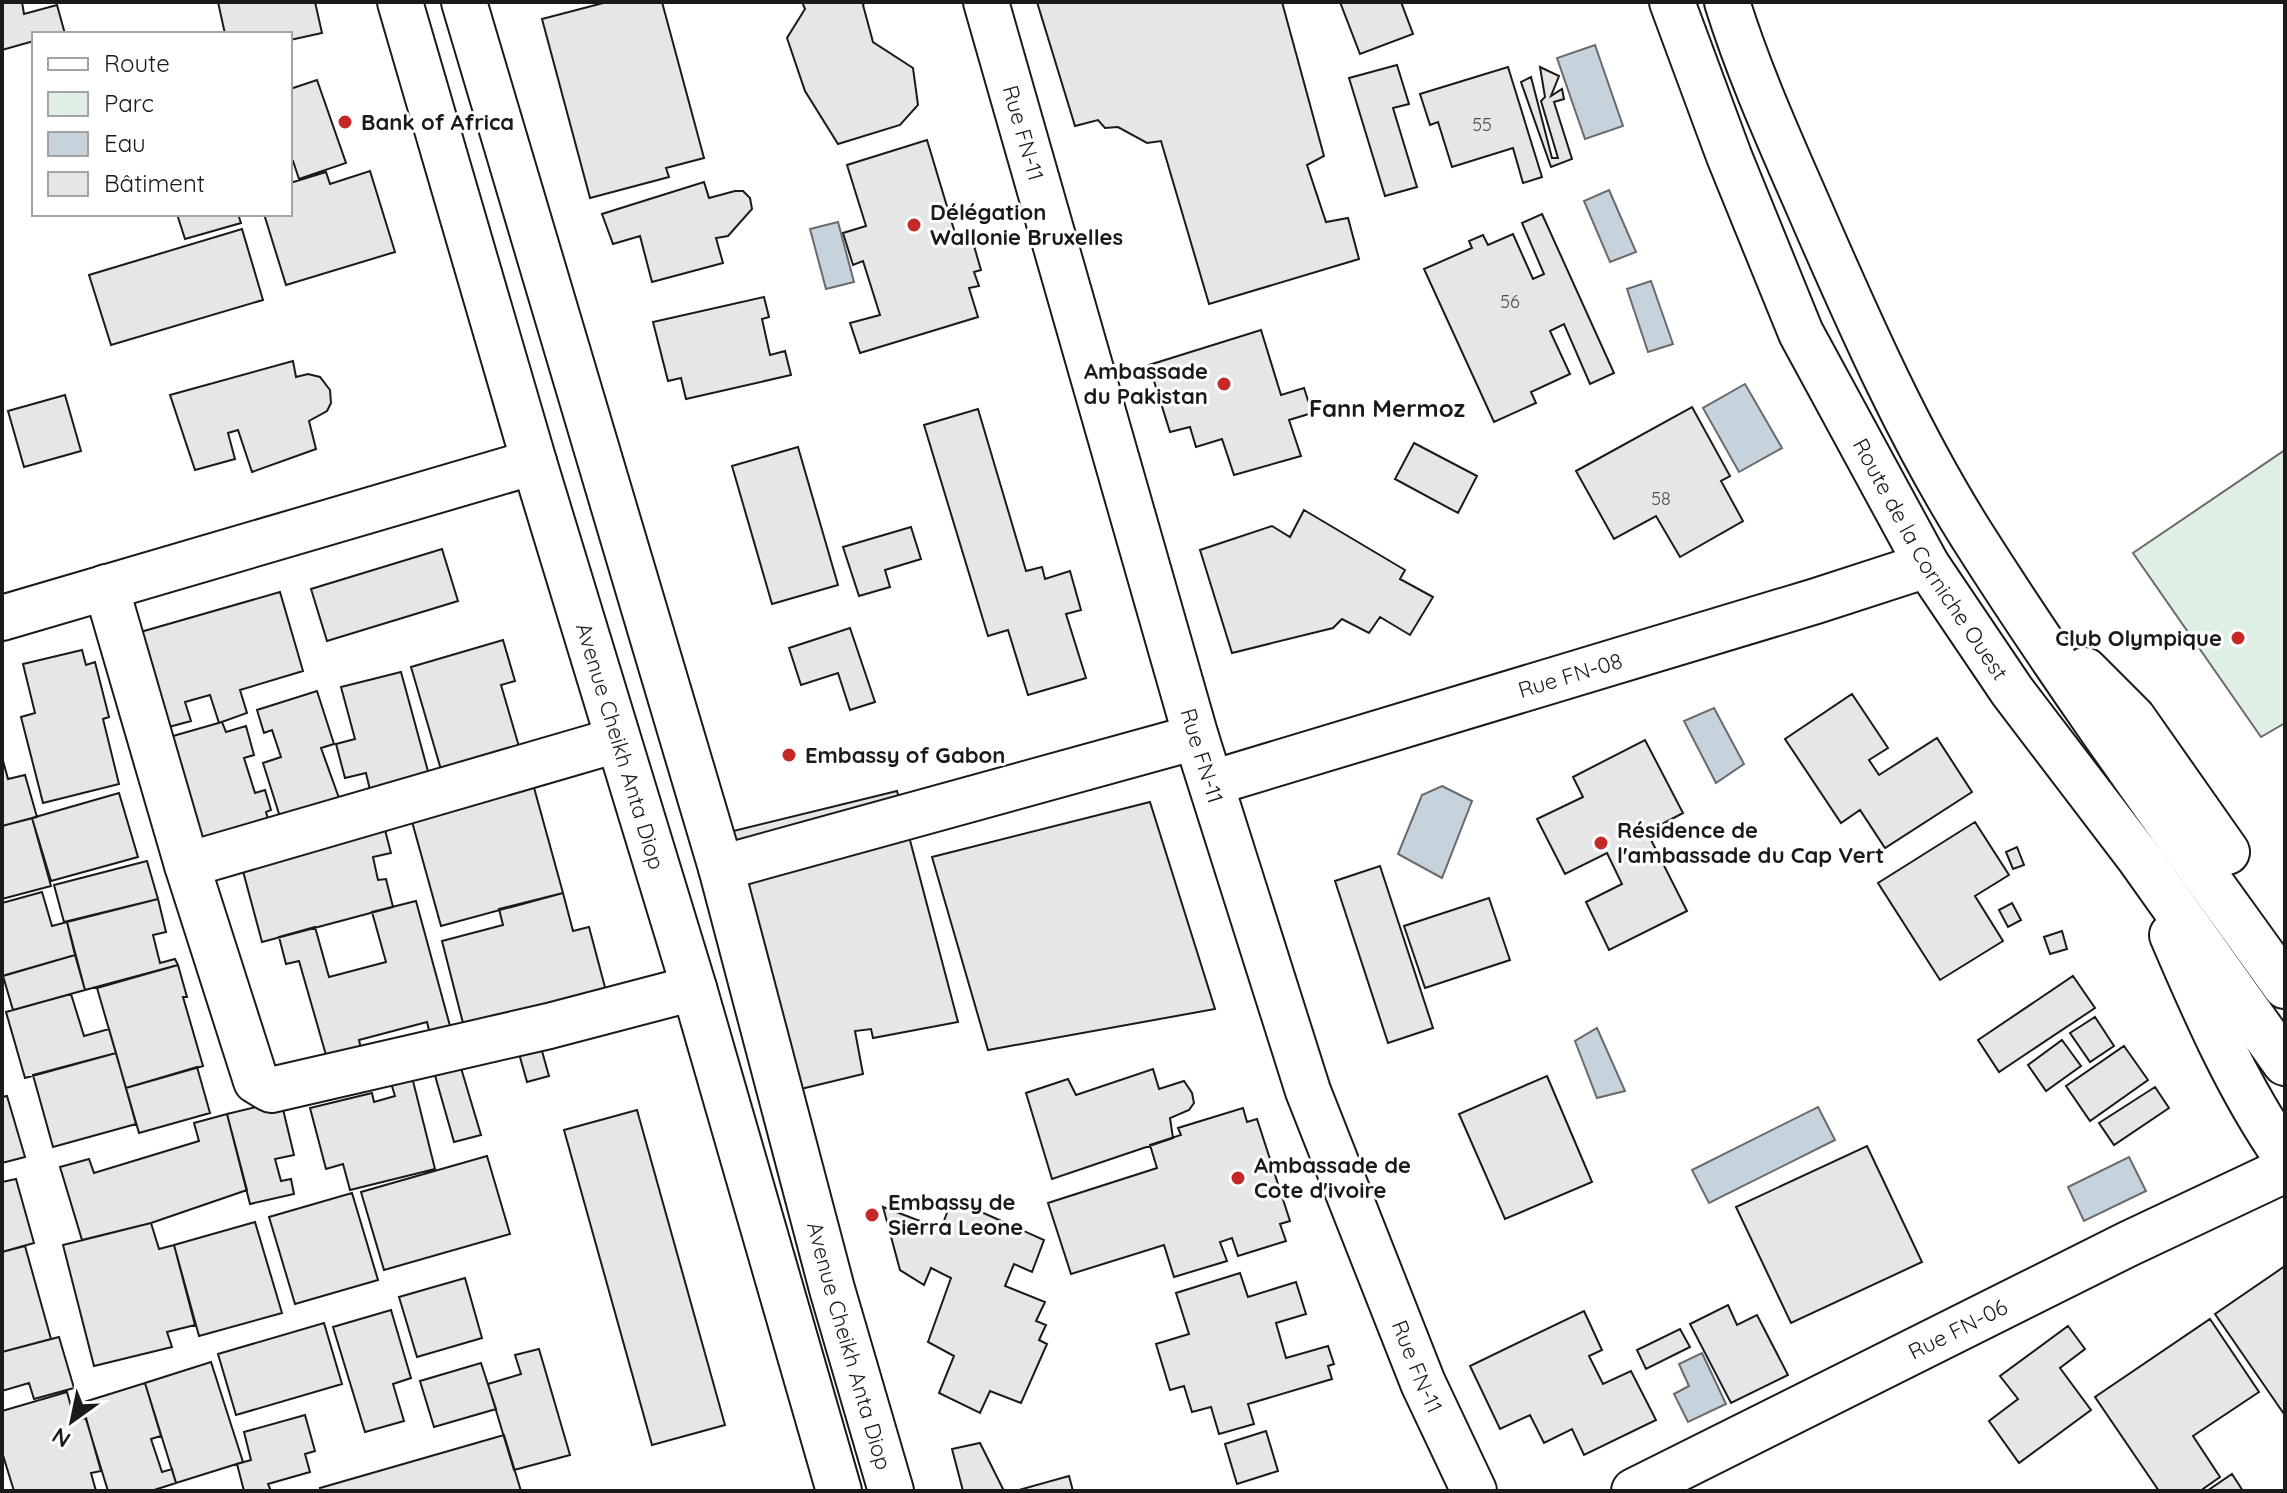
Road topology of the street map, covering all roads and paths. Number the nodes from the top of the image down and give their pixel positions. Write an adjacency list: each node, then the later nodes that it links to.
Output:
1 (400, 2): 6 (main road, Avenue Cheikh Anta Diop)
2 (464, 2): 16 (main road, Avenue Cheikh Anta Diop)
3 (986, 2): 11 (main road, Rue FN-11)
4 (1672, 2): 7 (main road, Route de la Corniche Ouest)
5 (1727, 2): 10 (main road, Route de la Corniche Ouest)
6 (534, 462): 8 (main road); 12 (main road, Avenue Cheikh Anta Diop)
7 (1927, 565): 13 (main road, Rue FN-08); 14 (main road, Route de la Corniche Ouest)
8 (106, 587): 9 (main road); 15 (main road)
9 (2, 618)
10 (2045, 647): 17 (main road); 18 (main road, Route de la Corniche Ouest)
11 (1196, 737): 13 (main road, Rue FN-11); 16 (main road)
12 (617, 740): 15 (main road); 19 (main road, Avenue Cheikh Anta Diop)
13 (1212, 783): 25 (main road, Rue FN-11)
14 (2140, 859): 20 (main road, Route de la Corniche Ouest); 21 (main road)
15 (187, 865): 19 (main road)
16 (721, 868): 24 (main road, Avenue Cheikh Anta Diop)
17 (2285, 936)
18 (2285, 986)
19 (694, 988): 23 (main road, Avenue Cheikh Anta Diop)
20 (2285, 1063)
21 (2285, 1156)
22 (2285, 1170): 26 (main road, Rue FN-06)
23 (839, 1491)
24 (891, 1491)
25 (1474, 1491)
26 (1634, 1491)

